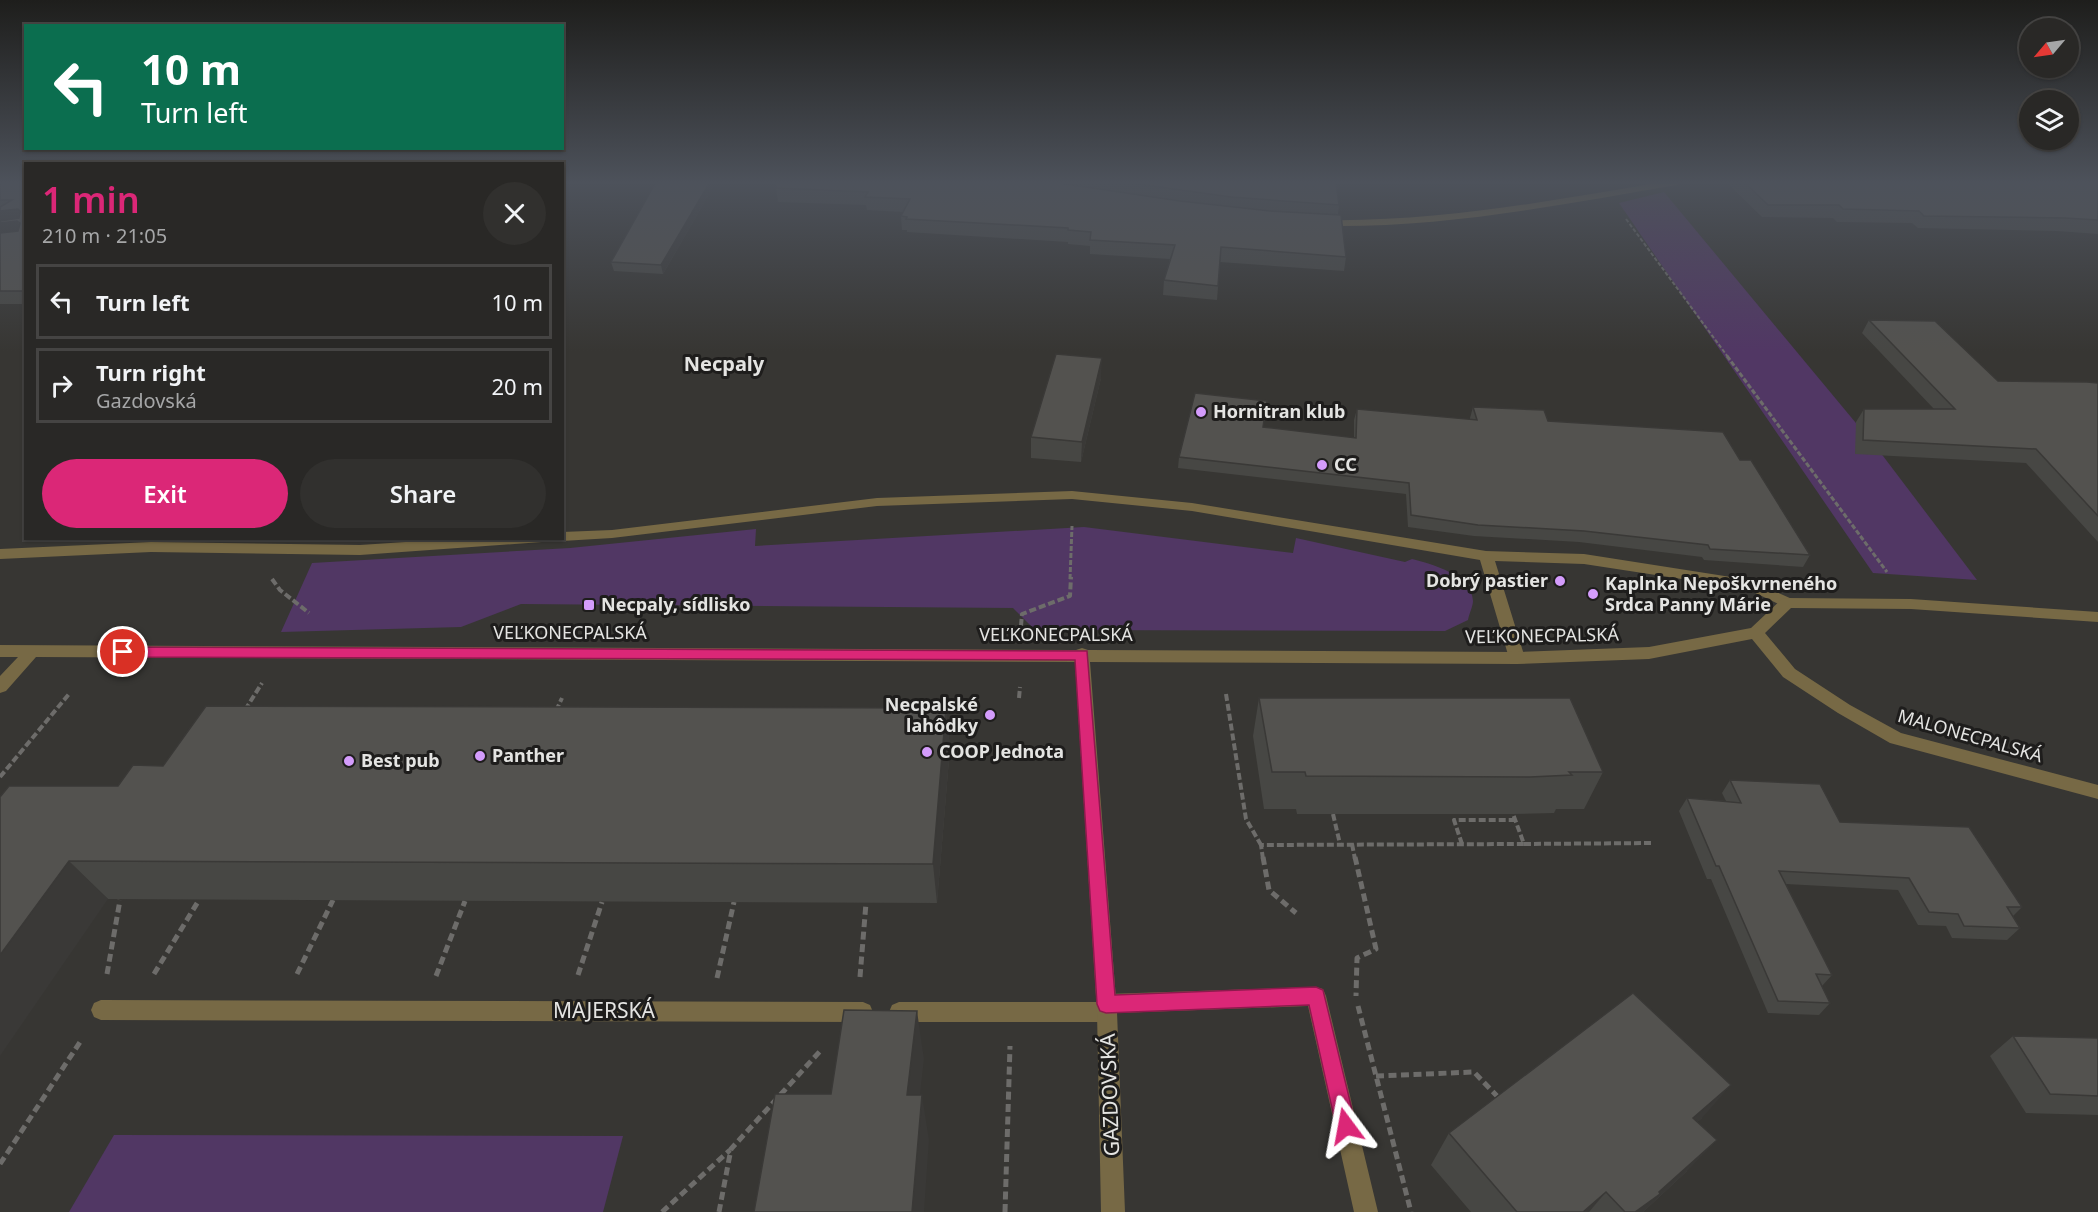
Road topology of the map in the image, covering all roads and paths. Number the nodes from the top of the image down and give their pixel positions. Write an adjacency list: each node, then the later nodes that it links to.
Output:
1 (1641, 239): 8 (path)
2 (1072, 495): 3 (street); 6 (street); 14 (path)
3 (564, 537)
4 (512, 540): 5 (street)
5 (0, 554)
6 (1486, 556): 7 (street); 16 (street)
7 (1787, 603): 8 (street); 10 (street)
8 (1911, 604): 9 (street)
9 (2098, 617)
10 (1756, 633): 16 (street, VEĽKONECPALSKÁ); 25 (street, MALONECPALSKÁ)
11 (0, 651): 12 (street, VEĽKONECPALSKÁ)
12 (32, 651): 13 (street, VEĽKONECPALSKÁ); 17 (street)
13 (283, 652): 14 (street, VEĽKONECPALSKÁ); 22 (path)
14 (1020, 654): 15 (street, VEĽKONECPALSKÁ); 21 (path)
15 (1082, 654): 16 (street, VEĽKONECPALSKÁ); 49 (street, GAZDOVSKÁ)
16 (1517, 658)
17 (0, 687)
18 (69, 694): 24 (path)
19 (1227, 694): 34 (path)
20 (562, 698): 23 (path)
21 (1019, 698)
22 (242, 714)
23 (553, 720)
24 (0, 777)
25 (2098, 792)
26 (1333, 814): 30 (path)
27 (1514, 814): 28 (path)
28 (1515, 820): 32 (path); 33 (path)
29 (1653, 843): 33 (path)
30 (1340, 844): 31 (path); 34 (path)
31 (1352, 844): 32 (path); 53 (path)
32 (1462, 844): 33 (path)
33 (1524, 844)
34 (1261, 845): 42 (path)
35 (120, 900): 50 (path)
36 (199, 900): 45 (path)
37 (333, 900): 46 (path)
38 (465, 901): 43 (path)
39 (602, 902): 44 (path)
40 (734, 902): 47 (path)
41 (866, 903): 48 (path)
42 (1296, 913)
43 (449, 941)
44 (589, 941)
45 (173, 942)
46 (312, 942)
47 (725, 944)
48 (862, 946)
49 (1107, 1008): 52 (street, MAJERSKÁ); 60 (street, GAZDOVSKÁ); 61 (street, MAJERSKÁ)
50 (101, 1010): 51 (street, MAJERSKÁ); 56 (path)
51 (856, 1011): 52 (street, MAJERSKÁ); 55 (path)
52 (1011, 1012): 59 (path)
53 (1376, 1076): 54 (path); 62 (path)
54 (1497, 1096)
55 (731, 1149): 57 (path); 58 (path)
56 (0, 1164)
57 (662, 1212)
58 (719, 1212)
59 (1005, 1212)
60 (1113, 1212)
61 (1366, 1212)
62 (1411, 1212)

